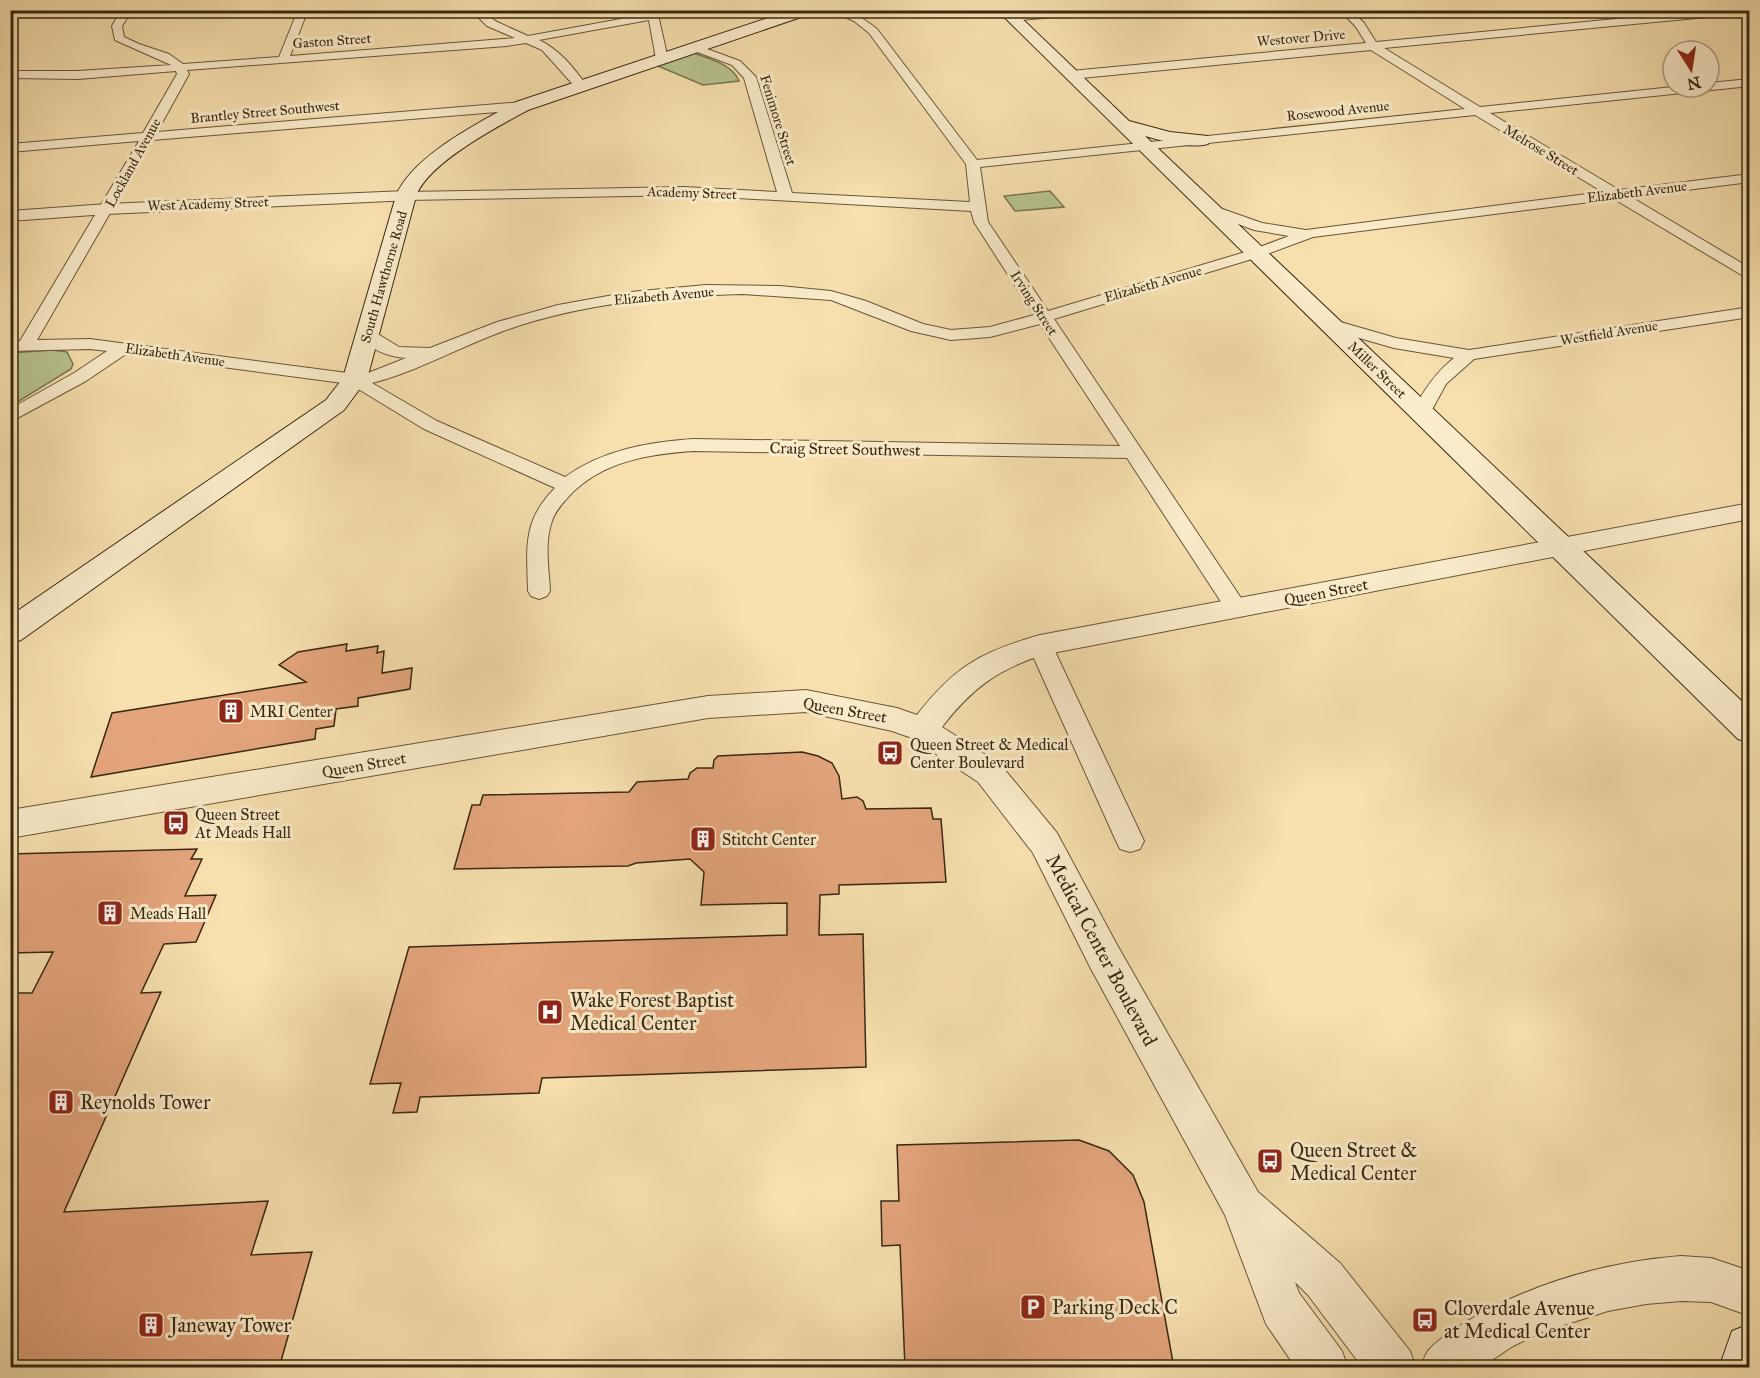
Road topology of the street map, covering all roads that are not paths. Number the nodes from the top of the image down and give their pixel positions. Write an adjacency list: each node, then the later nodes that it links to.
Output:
1 (127, 10): 16 (street)
2 (303, 10): 15 (street)
3 (476, 10): 11 (street)
4 (808, 10): 13 (main road, South Hawthorne Road)
5 (834, 10): 32 (street)
6 (1095, 10): 10 (street)
7 (1345, 10): 12 (street, Melrose Street)
8 (1749, 10): 12 (street, Westover Drive)
9 (652, 13): 11 (street, Gaston Street); 14 (street)
10 (1008, 14): 18 (main road, Miller Street)
11 (531, 40): 15 (street, Gaston Street); 21 (street)
12 (1373, 46): 18 (street, Westover Drive); 25 (street, Melrose Street)
13 (696, 48): 14 (main road, South Hawthorne Road); 37 (street, Fenimore Street)
14 (662, 59): 21 (main road, South Hawthorne Road)
15 (283, 60): 16 (street, Gaston Street)
16 (182, 67): 17 (street, Gaston Street); 28 (street, Lockland Avenue)
17 (10, 74)
18 (1071, 75): 26 (main road, Miller Street)
19 (1749, 82): 20 (street, Rosewood Avenue)
20 (1721, 85)
21 (580, 86): 23 (main road, South Hawthorne Road)
22 (1661, 92): 25 (street, Rosewood Avenue)
23 (522, 106): 24 (street, Brantley Street Southwest); 27 (main road, South Hawthorne Road)
24 (459, 111): 27 (street); 28 (street, Brantley Street Southwest)
25 (1477, 112): 29 (street, Rosewood Avenue); 35 (street, Melrose Street)
26 (1122, 124): 29 (main road); 30 (main road, Miller Street)
27 (474, 135): 36 (main road, South Hawthorne Road)
28 (147, 137): 31 (street, Brantley Street Southwest); 39 (street, Lockland Avenue)
29 (1202, 140): 30 (street, Rosewood Avenue); 33 (main road)
30 (1145, 146): 32 (street, Rosewood Avenue); 33 (main road, Miller Street)
31 (10, 148)
32 (973, 164): 38 (street, Irving Street)
33 (1166, 167): 40 (main road, Miller Street)
34 (1749, 178): 35 (street, Elizabeth Avenue)
35 (1616, 195): 42 (street, Elizabeth Avenue); 44 (street, Melrose Street)
36 (406, 196): 37 (street, Academy Street); 39 (street, West Academy Street); 48 (main road, South Hawthorne Road)
37 (786, 197): 38 (street, Academy Street)
38 (977, 207): 46 (street, Irving Street)
39 (107, 209): 41 (street, West Academy Street); 49 (street, Lockland Avenue)
40 (1211, 209): 42 (street, Elizabeth Avenue); 43 (main road, Miller Street)
41 (10, 216)
42 (1310, 233): 43 (street, Elizabeth Avenue)
43 (1257, 253): 46 (street, Elizabeth Avenue); 47 (main road, Miller Street)
44 (1749, 275)
45 (1749, 312): 52 (street, Westfield Avenue)
46 (1042, 316): 51 (street, Elizabeth Avenue); 56 (street, Irving Street)
47 (1330, 324): 52 (street, Westfield Avenue); 54 (main road, Miller Street)
48 (367, 336): 51 (street); 53 (main road, South Hawthorne Road)
49 (18, 346): 50 (street, Elizabeth Avenue)
50 (123, 348): 53 (street, Elizabeth Avenue); 55 (street)
51 (438, 350): 53 (street, Elizabeth Avenue)
52 (1469, 355): 54 (street, Westfield Avenue)
53 (355, 379): 57 (street); 62 (main road, South Hawthorne Road)
54 (1421, 413): 59 (main road, Miller Street)
55 (10, 417)
56 (1133, 452): 57 (street, Craig Street Southwest); 61 (street, Irving Street)
57 (566, 485): 60 (street, Craig Street Southwest)
58 (1749, 511): 59 (street, Queen Street)
59 (1560, 547): 61 (street, Queen Street); 65 (main road, Miller Street)
60 (539, 591)
61 (1237, 609): 63 (street, Queen Street)
62 (10, 632)
63 (1040, 645): 64 (street, Queen Street); 67 (street)
64 (923, 730): 66 (street, Queen Street); 68 (street, Medical Center Boulevard)
65 (1749, 730)
66 (10, 824)
67 (1130, 841)
68 (1242, 1204): 71 (street, Medical Center Boulevard); 72 (street, Medical Center Boulevard)
69 (1749, 1294): 73 (street)
70 (1749, 1348): 74 (main road)
71 (1325, 1368)
72 (1393, 1368)
73 (1444, 1368)
74 (1745, 1368)

